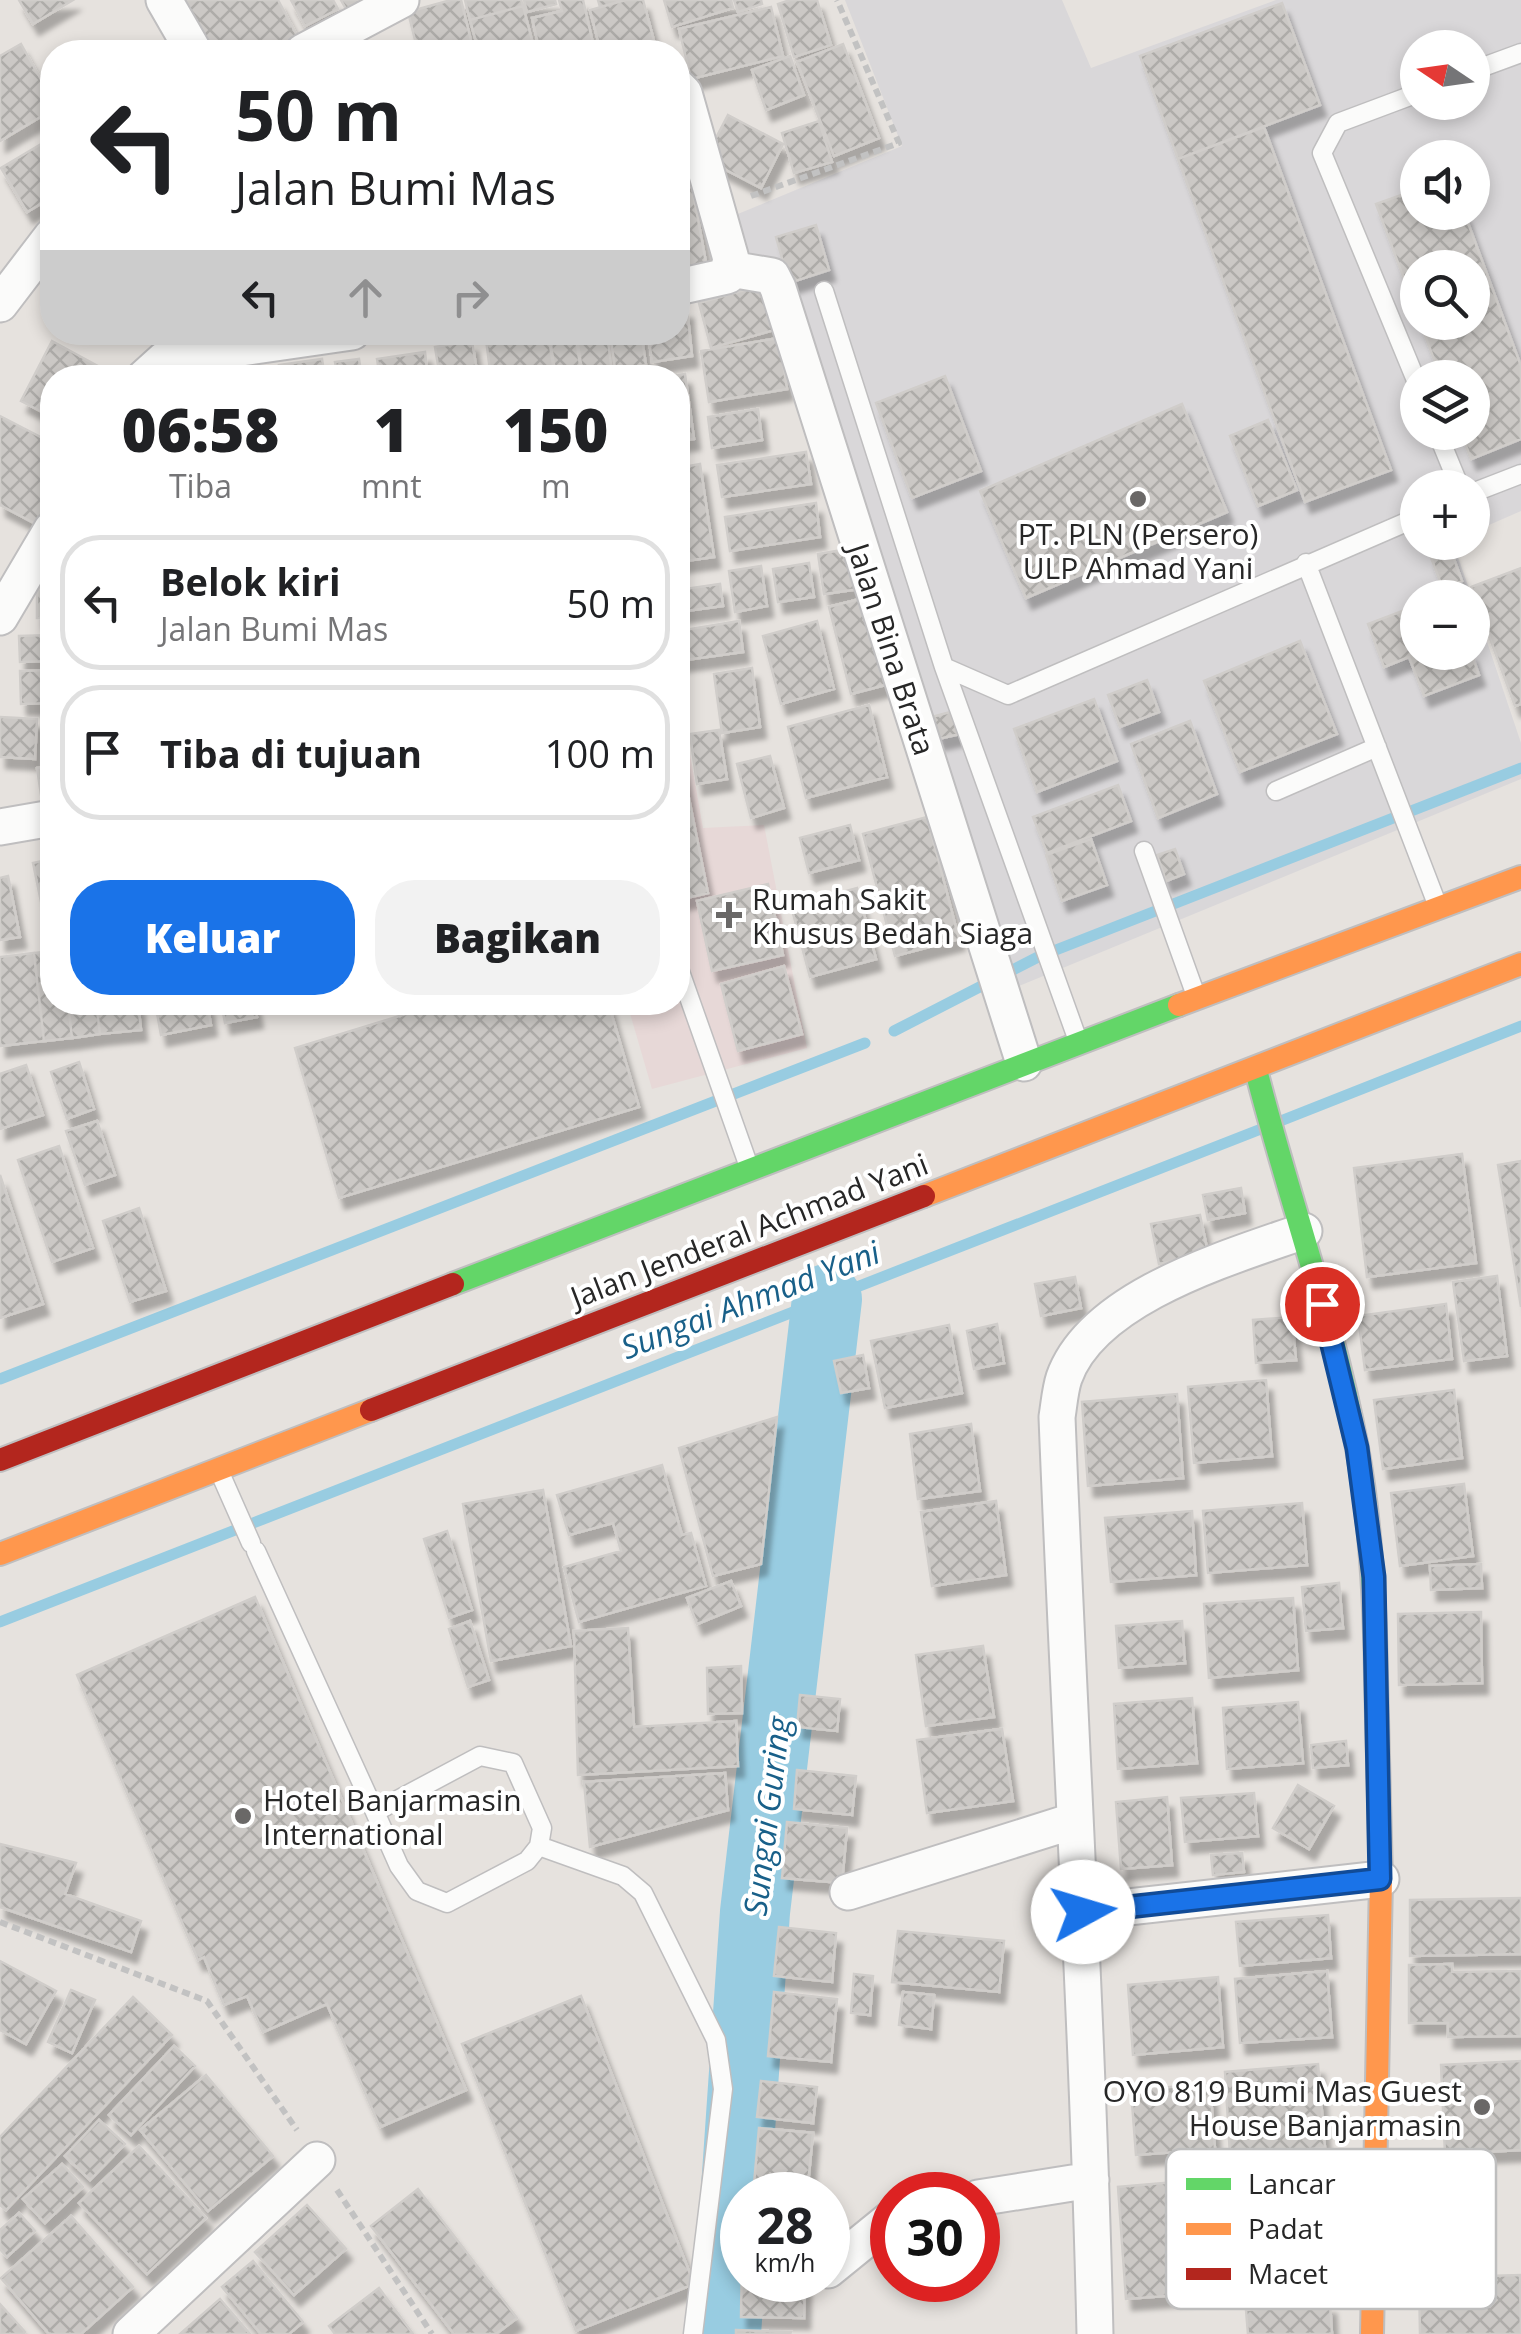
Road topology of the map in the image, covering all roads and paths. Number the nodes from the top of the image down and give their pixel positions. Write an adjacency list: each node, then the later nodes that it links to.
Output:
1 (164, 0): 4 (street)
2 (401, 0): 5 (street)
3 (836, 0): 10 (path)
4 (187, 40)
5 (325, 40)
6 (1521, 53): 7 (lane)
7 (1490, 65)
8 (1400, 100): 17 (lane)
9 (690, 114): 10 (street)
10 (717, 208): 12 (street)
11 (40, 248): 13 (street)
12 (730, 270): 14 (street); 37 (street, Jalan Bina Brata)
13 (4, 284)
14 (690, 285)
15 (824, 290): 25 (lane)
16 (258, 345): 18 (street)
17 (1408, 360)
18 (158, 365)
19 (1521, 474): 20 (lane)
20 (1490, 487)
21 (1400, 524): 23 (lane)
22 (40, 549): 24 (street)
23 (1306, 564): 25 (lane); 26 (lane)
24 (0, 617)
25 (944, 667): 36 (lane)
26 (1377, 747): 27 (lane); 32 (lane)
27 (1276, 791)
28 (40, 820): 29 (street)
29 (0, 827)
30 (1144, 851): 34 (lane)
31 (1521, 876): 32 (main road, Jalan Jenderal Achmad Yani)
32 (1439, 908): 34 (main road, Jalan Jenderal Achmad Yani)
33 (1521, 964): 38 (main road, Jalan Jenderal Achmad Yani)
34 (1196, 999): 36 (main road, Jalan Jenderal Achmad Yani)
35 (690, 1000): 39 (lane)
36 (1079, 1044): 37 (main road, Jalan Jenderal Achmad Yani)
37 (1024, 1063): 39 (main road, Jalan Jenderal Achmad Yani)
38 (1256, 1070): 40 (main road); 42 (main road, Jalan Jenderal Achmad Yani)
39 (751, 1171): 41 (main road, Jalan Jenderal Achmad Yani)
40 (1304, 1231): 45 (street); 47 (main road)
41 (0, 1460)
42 (218, 1468): 43 (main road, Jalan Jenderal Achmad Yani); 44 (lane)
43 (0, 1554)
44 (375, 1812): 46 (lane); 46 (lane)
45 (1073, 1821): 48 (street); 49 (street)
46 (539, 1846): 60 (lane)
47 (1380, 1879): 49 (street); 51 (main road)
48 (848, 1892)
49 (1083, 1912): 53 (street)
50 (0, 1922): 52 (path)
51 (1375, 2149)
52 (318, 2160): 58 (street); 59 (path)
53 (1090, 2180): 54 (street); 61 (street)
54 (1000, 2194)
55 (870, 2236): 56 (street)
56 (850, 2252)
57 (1372, 2309): 62 (main road)
58 (131, 2334)
59 (432, 2334)
60 (693, 2334)
61 (1095, 2334)
62 (1372, 2334)

